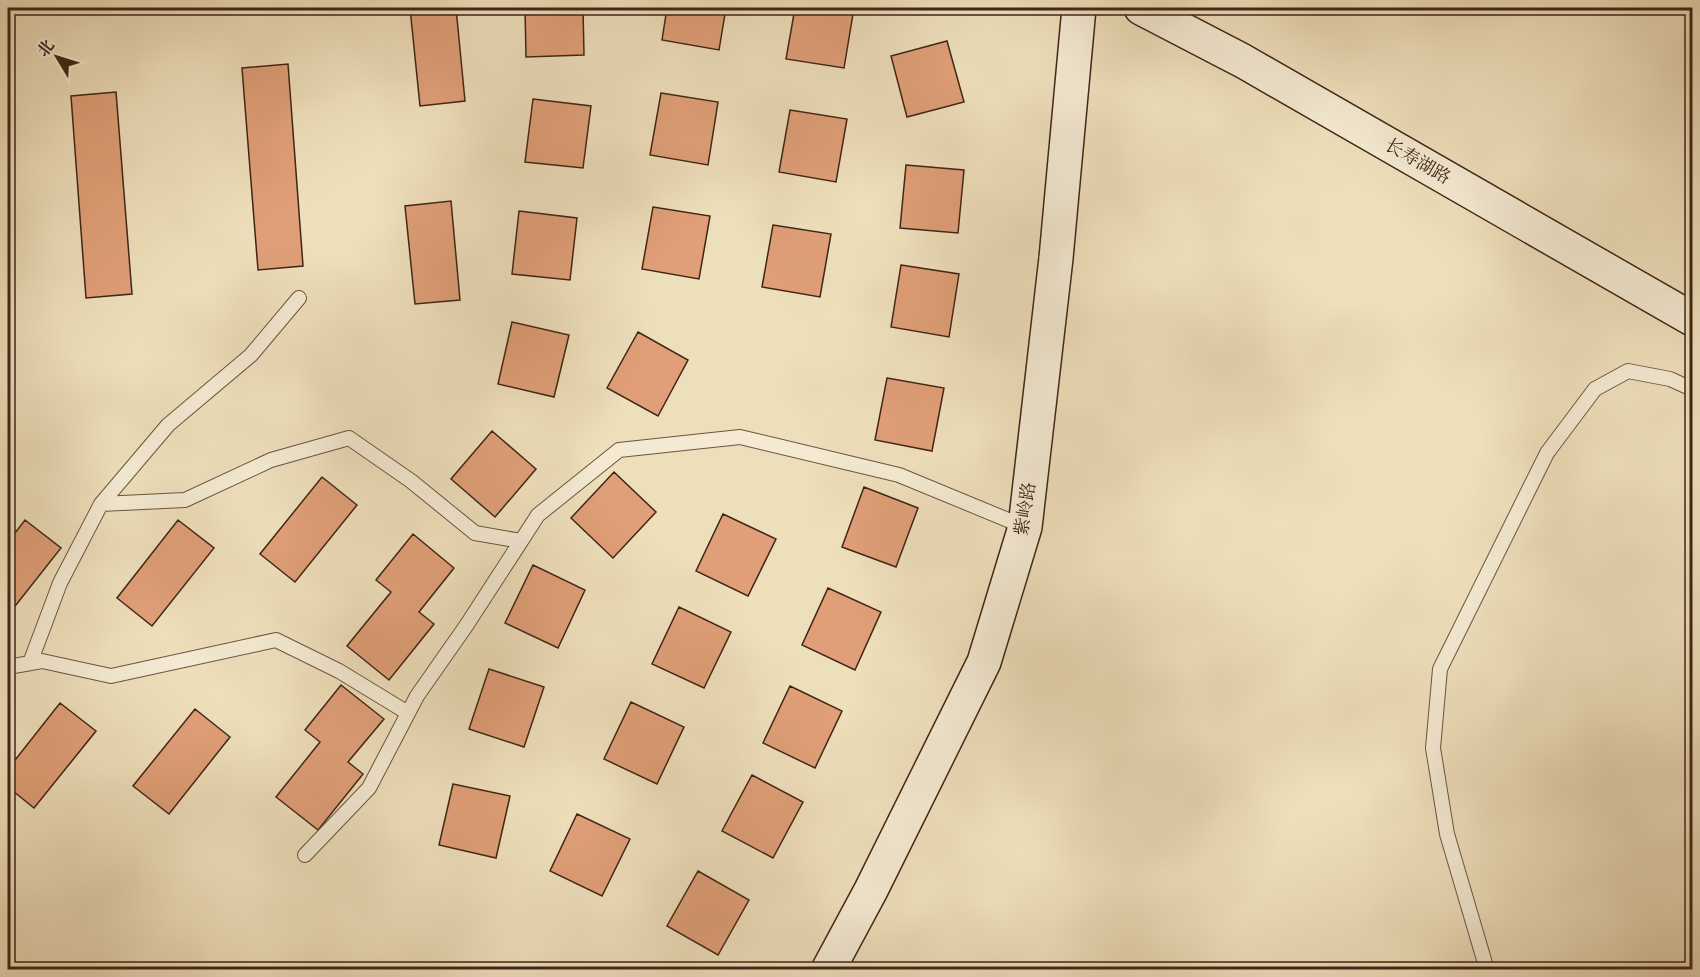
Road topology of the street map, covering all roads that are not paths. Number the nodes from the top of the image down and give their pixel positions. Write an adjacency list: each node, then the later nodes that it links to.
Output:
1 (1079, 8): 7 (street, 紫岭路)
2 (1141, 8): 4 (street, 长寿湖路)
3 (299, 298): 6 (lane)
4 (1692, 319)
5 (1692, 389): 14 (lane)
6 (101, 504): 8 (lane); 9 (lane)
7 (1025, 527): 8 (lane); 13 (street, 紫岭路)
8 (521, 541): 11 (lane)
9 (30, 663): 10 (lane); 11 (lane)
10 (8, 668)
11 (408, 713): 12 (lane)
12 (305, 855)
13 (828, 969)
14 (1487, 969)

